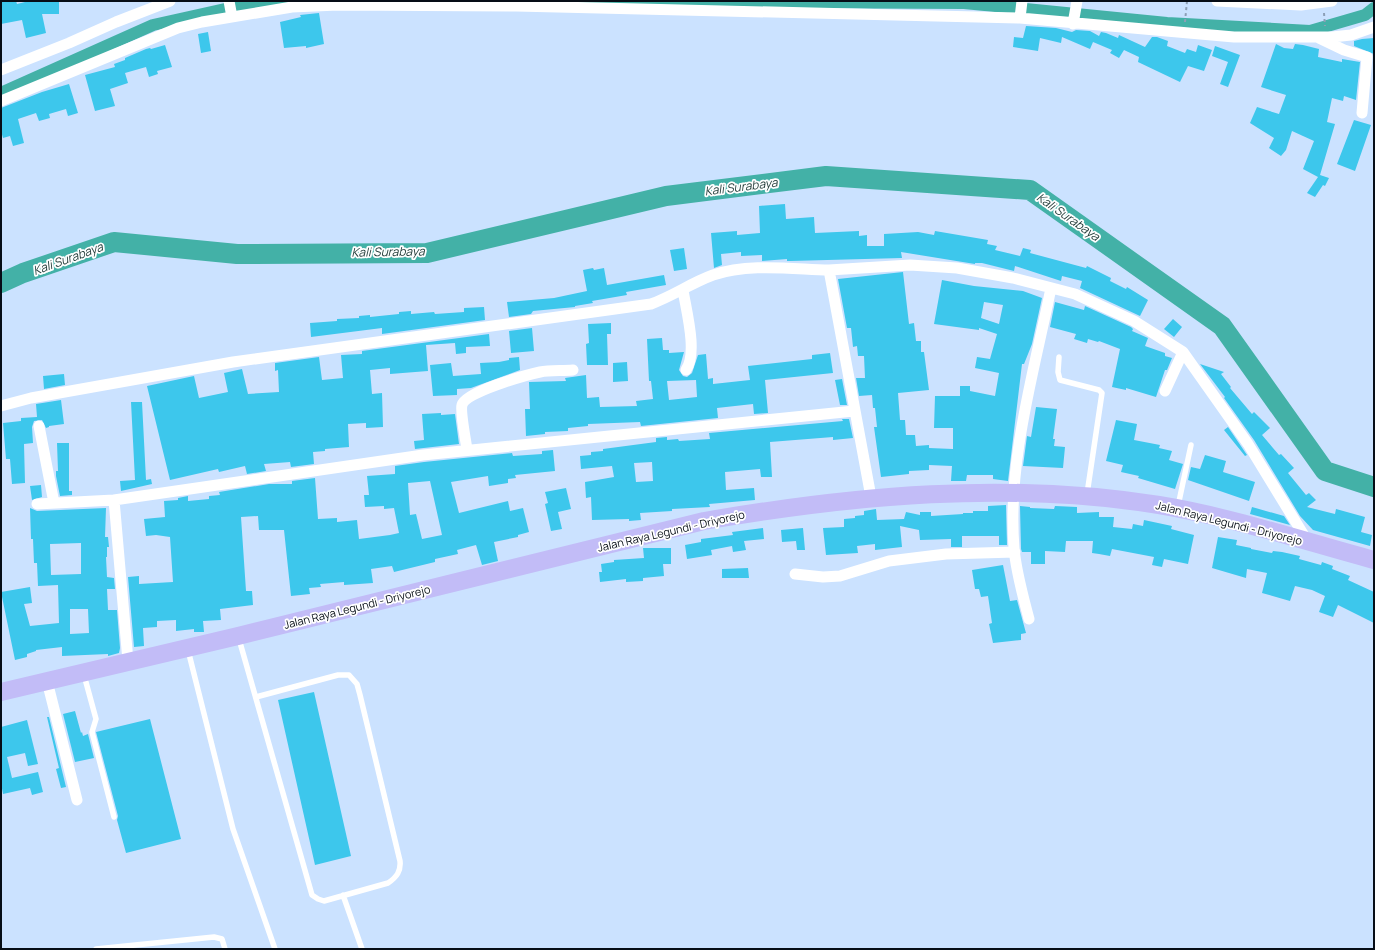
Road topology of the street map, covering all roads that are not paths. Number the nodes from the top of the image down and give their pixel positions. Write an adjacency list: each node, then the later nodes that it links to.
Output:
1 (170, 1): 16 (street)
2 (229, 1): 10 (street)
3 (1022, 1): 11 (street)
4 (1077, 1): 12 (street)
5 (1217, 1): 6 (street)
6 (1223, 1): 7 (street)
7 (1332, 1)
8 (265, 6): 9 (street); 10 (street)
9 (809, 7): 11 (street)
10 (231, 15): 17 (street)
11 (1020, 16): 12 (street)
12 (1073, 22): 14 (street)
13 (1374, 27): 14 (street)
14 (1322, 34): 15 (street)
15 (1370, 57): 18 (street)
16 (1, 70)
17 (1, 101)
18 (1362, 113)
19 (829, 270): 20 (street); 21 (street); 28 (street)
20 (1051, 288): 22 (street); 32 (street)
21 (683, 290): 25 (street); 27 (street)
22 (1183, 352): 26 (street); 39 (street)
23 (1059, 357): 33 (lane)
24 (573, 370): 31 (street)
25 (686, 370)
26 (1165, 391)
27 (1, 406)
28 (854, 411): 31 (street); 34 (street)
29 (39, 426): 37 (street)
30 (1192, 445): 38 (lane)
31 (467, 450): 35 (street)
32 (1014, 492): 33 (main road, Jalan Raya Legundi - Driyorejo); 34 (main road, Jalan Raya Legundi - Driyorejo); 40 (street)
33 (1087, 496): 38 (main road, Jalan Raya Legundi - Driyorejo)
34 (872, 497): 44 (main road, Jalan Raya Legundi - Driyorejo)
35 (114, 500): 37 (street); 46 (street)
36 (37, 504): 37 (street)
37 (54, 504)
38 (1178, 509): 39 (main road, Jalan Raya Legundi - Driyorejo)
39 (1309, 542): 41 (main road, Jalan Raya Legundi - Driyorejo)
40 (1015, 552): 42 (street); 43 (street)
41 (1374, 560)
42 (795, 574)
43 (1029, 619)
44 (238, 636): 45 (main road, Jalan Raya Legundi - Driyorejo); 50 (lane)
45 (188, 647): 46 (main road, Jalan Raya Legundi - Driyorejo); 56 (lane)
46 (128, 662): 47 (main road, Jalan Raya Legundi - Driyorejo)
47 (84, 672): 48 (main road, Jalan Raya Legundi - Driyorejo); 52 (lane)
48 (47, 681): 49 (main road, Jalan Raya Legundi - Driyorejo); 51 (street)
49 (1, 692)
50 (256, 697): 53 (lane); 53 (lane)
51 (77, 800)
52 (114, 817)
53 (343, 895): 57 (lane)
54 (96, 949): 55 (lane)
55 (225, 949)
56 (275, 949)
57 (362, 949)

